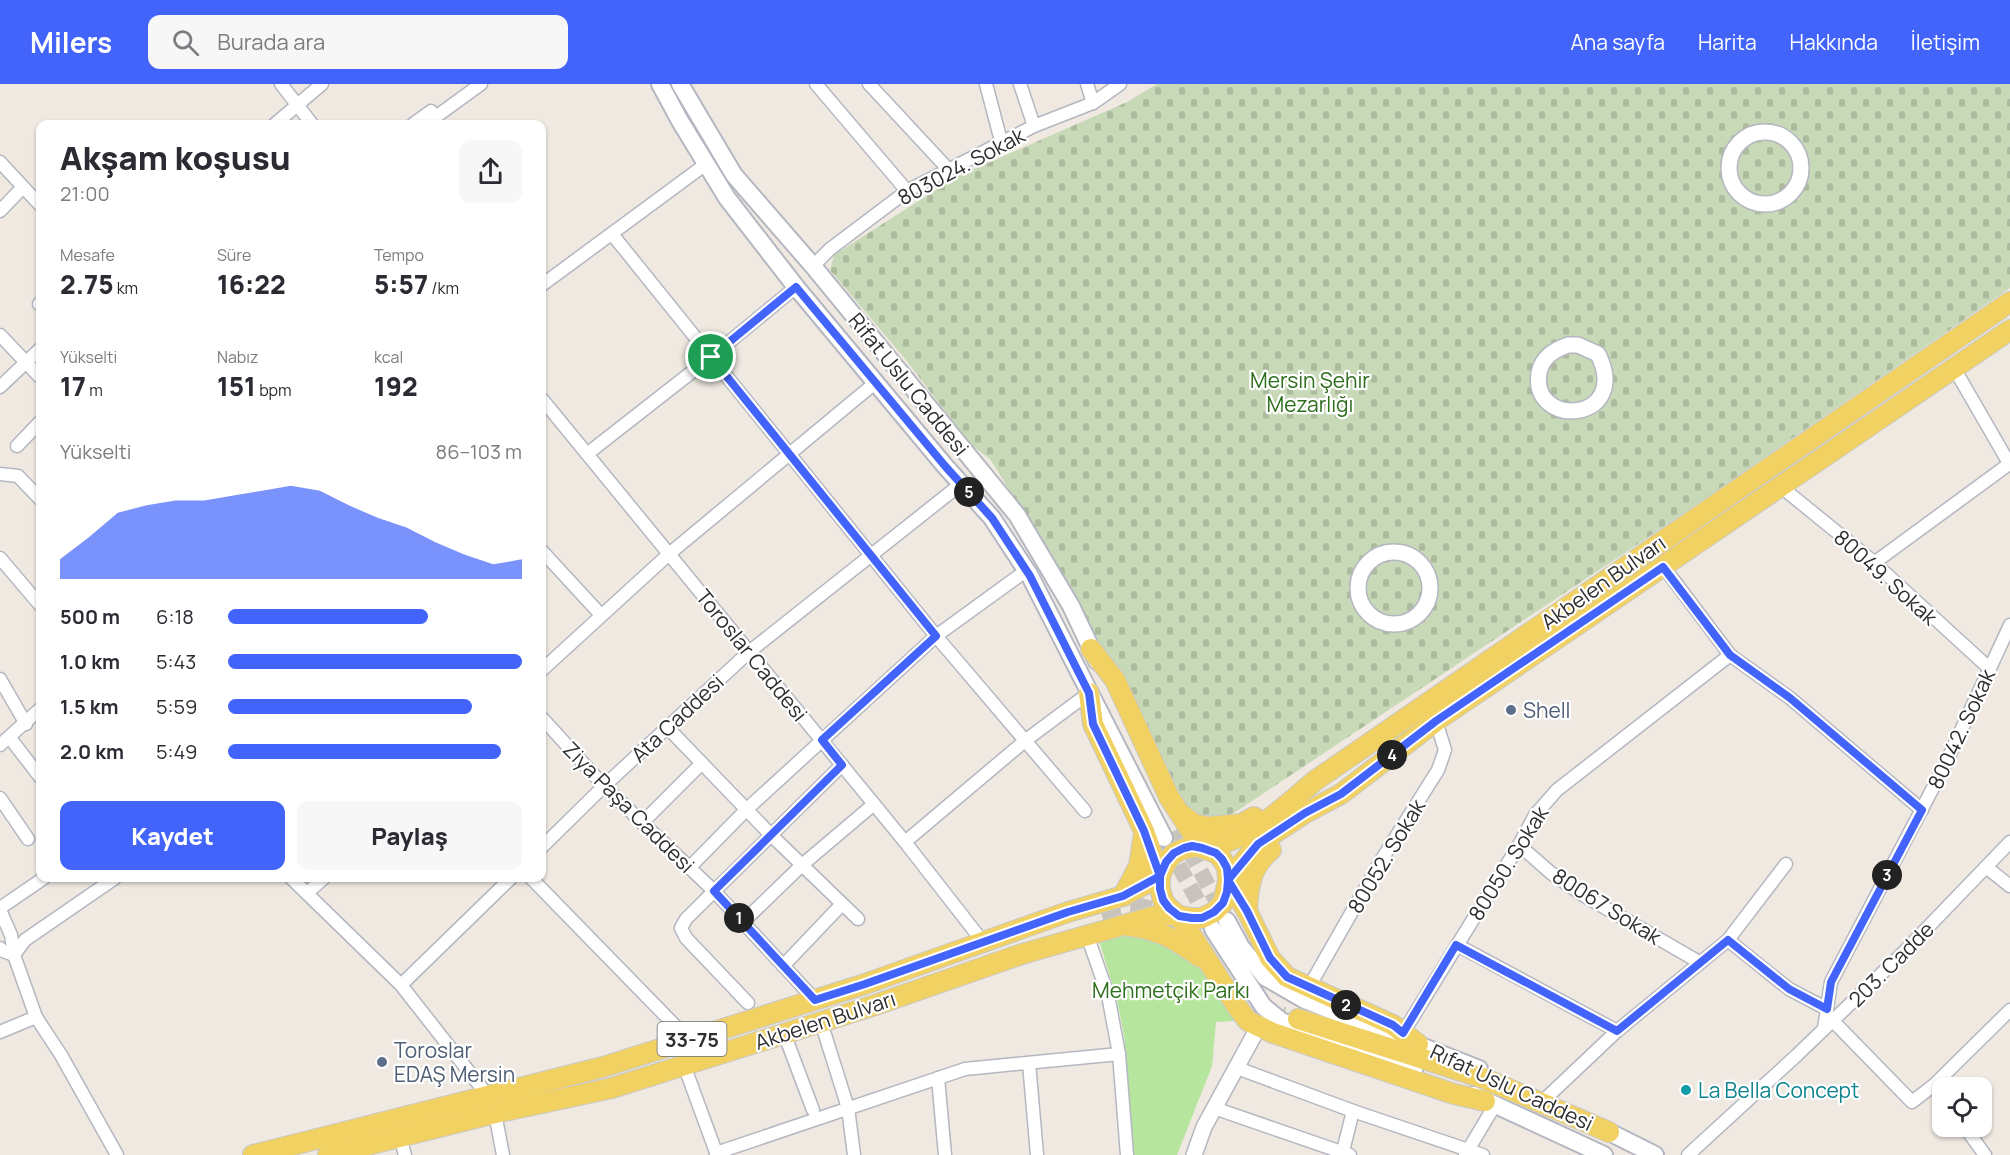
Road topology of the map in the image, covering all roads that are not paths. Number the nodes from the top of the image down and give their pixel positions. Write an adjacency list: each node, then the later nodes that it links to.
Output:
1 (281, 84): 14 (street)
2 (322, 84): 14 (street)
3 (469, 84): 17 (street)
4 (482, 84): 18 (street)
5 (660, 84): 22 (main road, Rifat Uslu Caddesi)
6 (681, 84): 30 (main road, Rifat Uslu Caddesi)
7 (816, 84): 25 (street)
8 (869, 84): 23 (street)
9 (986, 84): 20 (street)
10 (1020, 84): 19 (street)
11 (1087, 84): 13 (street)
12 (1120, 84): 13 (street, 803024. Sokak)
13 (1093, 103): 19 (street, 803024. Sokak)
14 (295, 105): 15 (street); 16 (street)
15 (278, 120)
16 (308, 120)
17 (419, 120)
18 (432, 120)
19 (1034, 126): 20 (street, 803024. Sokak)
20 (1002, 141): 23 (street, 803024. Sokak)
21 (0, 162): 24 (street)
22 (706, 164): 29 (street); 32 (main road, Rifat Uslu Caddesi)
23 (948, 169): 25 (street, 803024. Sokak)
24 (23, 187): 27 (street); 28 (street)
25 (907, 191): 30 (street, 803024. Sokak)
26 (1791, 193): 26 (street)
27 (36, 201)
28 (0, 211)
29 (612, 234): 31 (street); 37 (street)
30 (813, 266): 66 (main road, Rifat Uslu Caddesi)
31 (546, 282)
32 (796, 287): 37 (street); 41 (main road, Rifat Uslu Caddesi)
33 (2010, 302): 84 (main road, Akbelen Bulvarı / 33-75)
34 (2010, 330): 39 (main road, Akbelen Bulvarı)
35 (0, 335): 38 (street)
36 (36, 353): 38 (street)
37 (711, 357): 47 (street); 48 (street)
38 (27, 363): 40 (street); 42 (street)
39 (1954, 368): 49 (street); 52 (main road, Akbelen Bulvarı)
40 (36, 373)
41 (875, 383): 48 (street); 51 (main road, Rifat Uslu Caddesi)
42 (0, 387)
43 (546, 407): 47 (street, Toroslar Caddesi)
44 (1570, 412): 44 (street)
45 (36, 426): 46 (street)
46 (17, 446)
47 (587, 454): 54 (street, Toroslar Caddesi)
48 (789, 454): 54 (street); 56 (street)
49 (2010, 464): 58 (street)
50 (0, 474): 53 (street)
51 (961, 484): 56 (street, Ata Caddesi); 60 (main road, Rifat Uslu Caddesi)
52 (1780, 486): 58 (street, 80049. Sokak); 59 (main road, Akbelen Bulvarı)
53 (36, 495)
54 (669, 554): 62 (street); 67 (street, Toroslar Caddesi)
55 (546, 555): 62 (street)
56 (870, 555): 65 (street); 67 (street, Ata Caddesi)
57 (0, 558): 61 (street)
58 (1874, 563): 70 (street, 80049. Sokak)
59 (1663, 567): 68 (street); 74 (main road, Akbelen Bulvarı)
60 (1027, 570): 65 (street); 72 (main road, Rifat Uslu Caddesi)
61 (36, 600)
62 (601, 615): 69 (street)
63 (1390, 624): 63 (street)
64 (2010, 625): 70 (street, 80042. Sokak)
65 (936, 636): 78 (street); 79 (street)
66 (1091, 649): 93 (main road)
67 (749, 652): 77 (street, Ata Caddesi); 78 (street, Toroslar Caddesi)
68 (1730, 655): 90 (street); 100 (street, 80050. Sokak)
69 (546, 666)
70 (1989, 669): 90 (street, 80042. Sokak)
71 (0, 679): 76 (street)
72 (1089, 693): 79 (street); 93 (main road, Rifat Uslu Caddesi); 94 (main road)
73 (36, 713): 76 (street)
74 (1436, 721): 86 (main road, Akbelen Bulvarı); 137 (street, 80052. Sokak)
75 (546, 722): 85 (street, Ziya Paşa Caddesi)
76 (26, 724): 80 (street)
77 (667, 727): 81 (street); 85 (street, Ata Caddesi)
78 (822, 740): 82 (street, Toroslar Caddesi); 89 (street)
79 (1026, 740): 91 (street); 97 (street)
80 (5, 741): 83 (street)
81 (702, 763): 89 (street); 92 (street)
82 (842, 765): 88 (street, Toroslar Caddesi); 95 (street)
83 (36, 773)
84 (1316, 780): 93 (main road, 33-75); 101 (main road, Akbelen Bulvarı / 33-75)
85 (604, 786): 92 (street, Ziya Paşa Caddesi); 99 (street, Ata Caddesi)
86 (1341, 794): 107 (main road, Akbelen Bulvarı); 120 (main road)
87 (0, 798): 96 (street)
88 (874, 804): 97 (street, Toroslar Caddesi); 103 (street)
89 (747, 809): 95 (street); 105 (street)
90 (1922, 810): 140 (street, 80042. Sokak)
91 (1085, 811)
92 (642, 823): 105 (street, Ziya Paşa Caddesi)
93 (1174, 827): 101 (main road)
94 (1144, 831): 106 (main road); 117 (main road)
95 (771, 835): 103 (street); 115 (street)
96 (28, 839)
97 (905, 842): 129 (street, Toroslar Caddesi)
98 (2010, 842): 104 (street, 203. Cadde)
99 (546, 843)
100 (1519, 845): 130 (street, 80050. Sokak); 133 (street, 80067 Sokak)
101 (1197, 847): 106 (main road, 33-75); 107 (main road)
102 (1785, 864): 128 (street)
103 (802, 865): 118 (street); 125 (street)
104 (1986, 867): 114 (street); 145 (street, 203. Cadde)
105 (689, 868): 115 (street, Ziya Paşa Caddesi)
106 (1160, 876): 117 (main road, 33-75); 122 (main road)
107 (1228, 880): 120 (main road); 123 (main road, Akbelen Bulvarı)
108 (38, 882): 119 (street)
109 (108, 882): 132 (street)
110 (295, 882): 116 (street)
111 (319, 882): 116 (street)
112 (507, 882): 136 (street)
113 (535, 882): 151 (street)
114 (2010, 886)
115 (714, 891): 125 (street, Ziya Paşa Caddesi); 139 (street)
116 (307, 893): 136 (street)
117 (1123, 896): 129 (main road, Akbelen Bulvarı / 33-75)
118 (842, 904): 124 (street); 135 (street)
119 (0, 909): 132 (street)
120 (1247, 911): 137 (main road)
121 (1101, 913): 155 (main road, 33-75)
122 (1179, 916): 123 (main road, 33-75); 126 (main road, Akbelen Bulvarı / 33-75); 134 (main road)
123 (1221, 918): 150 (main road, Rıfat Uslu Caddesi); 161 (main road, Rıfat Uslu Caddesi)
124 (858, 919)
125 (743, 922): 135 (street, Ziya Paşa Caddesi)
126 (1120, 926): 127 (main road, Akbelen Bulvarı / 33-75); 134 (main road)
127 (1087, 935): 144 (main road, Akbelen Bulvarı / 33-75); 152 (street)
128 (1728, 940): 133 (street); 140 (street)
129 (983, 942): 138 (main road, Akbelen Bulvarı / 33-75)
130 (1456, 945): 147 (street); 150 (street, 80050. Sokak)
131 (0, 948): 132 (street)
132 (14, 955): 142 (street)
133 (1699, 962): 147 (street)
134 (1210, 964): 146 (main road)
135 (783, 966): 138 (street, Ziya Paşa Caddesi)
136 (401, 985): 162 (street)
137 (1309, 987): 150 (main road)
138 (815, 1000): 151 (main road, Akbelen Bulvarı / 33-75)
139 (748, 1003)
140 (1827, 1009): 145 (street, 80042. Sokak)
141 (2010, 1012): 157 (street)
142 (36, 1017): 148 (street); 173 (street)
143 (1298, 1019): 167 (main road)
144 (821, 1022): 149 (main road, Akbelen Bulvarı / 33-75); 163 (street)
145 (1828, 1025): 159 (street); 185 (street, 203. Cadde)
146 (1259, 1026): 156 (street); 161 (main road)
147 (1617, 1031): 160 (street)
148 (0, 1032)
149 (784, 1033): 154 (main road, Akbelen Bulvarı / 33-75); 165 (street)
150 (1411, 1038): 160 (main road, Rıfat Uslu Caddesi)
151 (690, 1040): 155 (main road, Akbelen Bulvarı / 33-75)
152 (1119, 1054): 153 (street); 180 (street)
153 (1029, 1063): 158 (street); 179 (street)
154 (684, 1065): 162 (main road, Akbelen Bulvarı / 33-75); 171 (street)
155 (603, 1067): 162 (main road, Akbelen Bulvarı / 33-75)
156 (1237, 1068): 164 (street); 166 (street)
157 (1942, 1077)
158 (938, 1078): 163 (street); 178 (street)
159 (1932, 1087)
160 (1544, 1100): 167 (main road, Rıfat Uslu Caddesi)
161 (1490, 1103): 170 (street); 183 (main road, Rıfat Uslu Caddesi)
162 (491, 1105): 169 (main road, Akbelen Bulvarı / 33-75); 174 (main road, Akbelen Bulvarı / 33-75); 176 (street)
163 (848, 1108): 171 (street); 177 (street)
164 (1214, 1108): 172 (street); 181 (street)
165 (813, 1110)
166 (1353, 1111): 170 (street); 172 (street)
167 (1609, 1132): 184 (main road, Rıfat Uslu Caddesi)
168 (1972, 1137): 186 (street)
169 (402, 1146): 175 (main road, Akbelen Bulvarı / 33-75)
170 (1466, 1153): 182 (street)
171 (717, 1154)
172 (1345, 1154)
173 (117, 1155)
174 (253, 1155)
175 (328, 1155)
176 (503, 1155)
177 (854, 1155)
178 (945, 1155)
179 (1037, 1155)
180 (1127, 1155)
181 (1194, 1155)
182 (1483, 1155)
183 (1604, 1155)
184 (1655, 1155)
185 (1688, 1155)
186 (1985, 1155)

